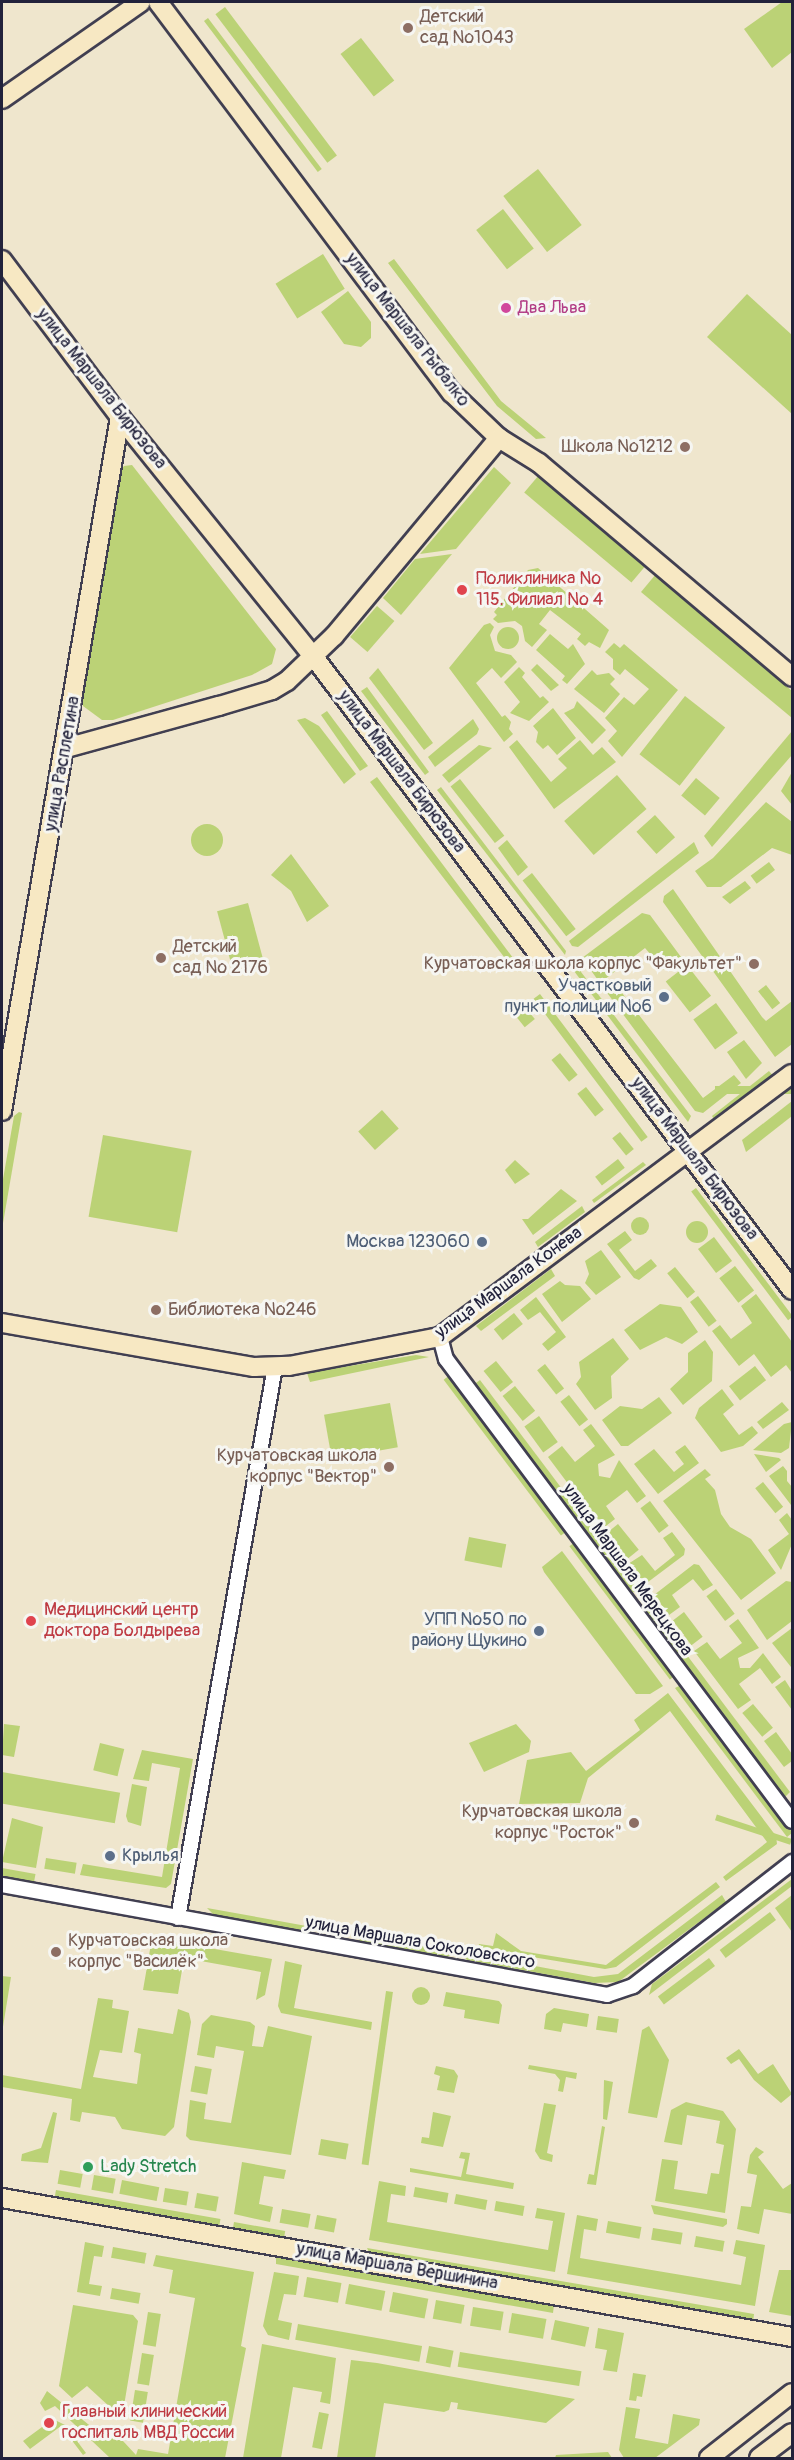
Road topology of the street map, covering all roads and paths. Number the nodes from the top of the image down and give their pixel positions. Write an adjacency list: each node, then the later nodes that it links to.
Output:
1 (141, 2): 3 (street)
2 (158, 2): 6 (street, улица Маршала Рыбалко)
3 (2, 99)
4 (2, 260): 5 (street, улица Маршала Бирюзова)
5 (120, 417): 7 (street, улица Маршала Бирюзова); 9 (street, улица Расплетина)
6 (499, 438): 7 (street); 8 (street, улица Маршала Рыбалко)
7 (314, 657): 9 (street); 12 (street, улица Маршала Бирюзова)
8 (792, 677)
9 (66, 748): 11 (street, улица Расплетина)
10 (792, 1074): 12 (street, улица Маршала Конева)
11 (2, 1111)
12 (690, 1153): 13 (street, улица Маршала Бирюзова); 15 (street, улица Маршала Конева)
13 (792, 1290)
14 (2, 1323): 16 (street, улица Маршала Конева)
15 (440, 1337): 16 (street, улица Маршала Конева); 17 (street, улица Маршала Мерецкова)
16 (275, 1367): 20 (street)
17 (792, 1821)
18 (792, 1862): 20 (street, улица Маршала Соколовского)
19 (2, 1885): 20 (street, улица Маршала Соколовского)
20 (178, 1918)
21 (2, 2198): 22 (street, улица Маршала Вершинина)
22 (784, 2335): 23 (street)
23 (792, 2346)
24 (791, 2393): 26 (street)
25 (792, 2433): 27 (street)
26 (709, 2458)
27 (759, 2458)

